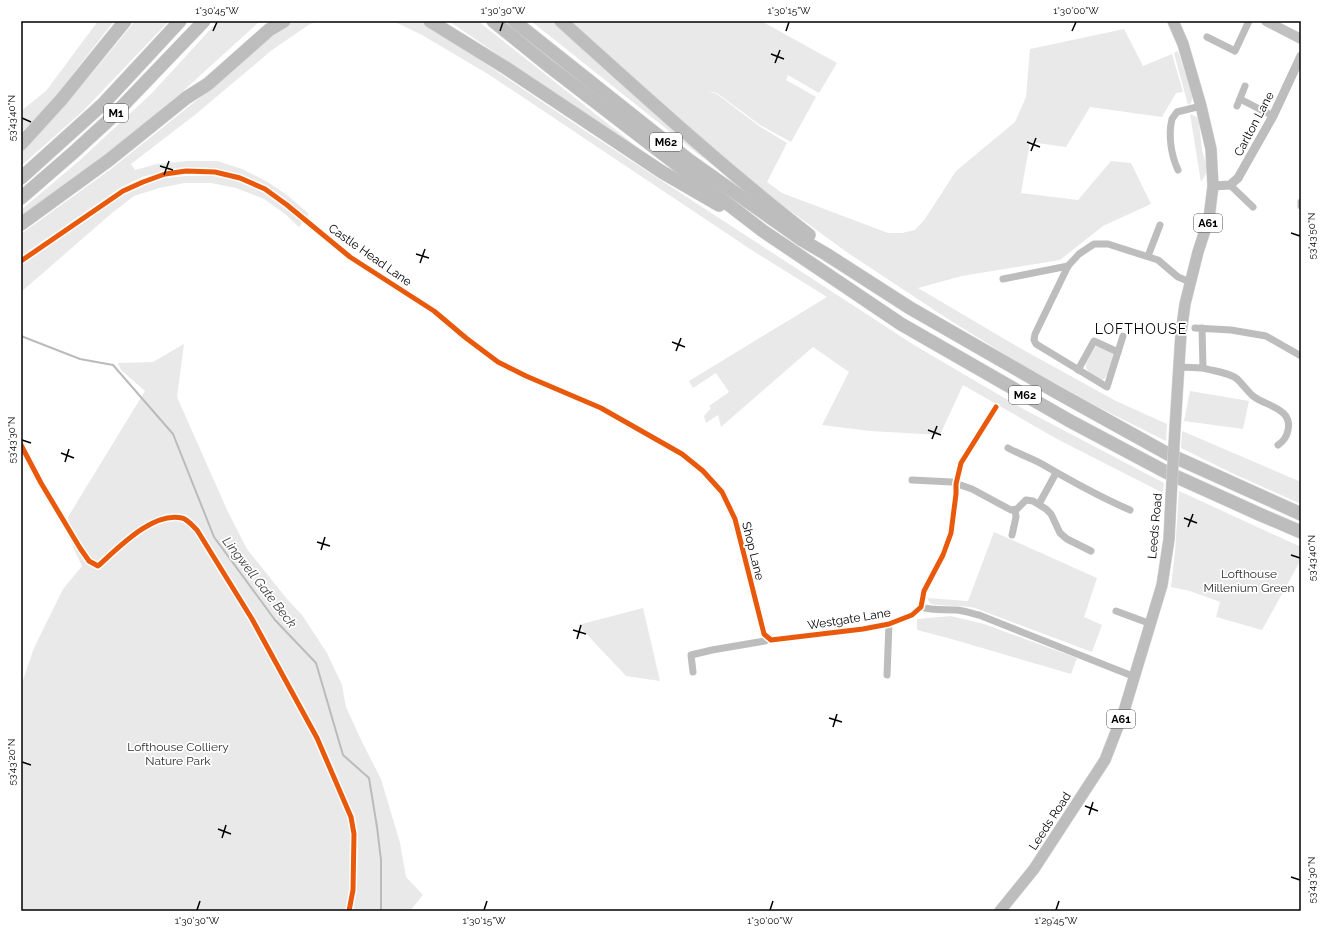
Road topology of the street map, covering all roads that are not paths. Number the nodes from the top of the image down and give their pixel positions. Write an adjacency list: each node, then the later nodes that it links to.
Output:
1 (125, 21): 22 (highway)
2 (180, 21): 24 (highway, M1)
3 (204, 21): 27 (highway, M1)
4 (269, 21): 19 (highway)
5 (284, 21): 19 (highway)
6 (430, 21): 17 (highway)
7 (441, 21): 17 (highway)
8 (493, 21): 33 (highway, M62)
9 (514, 21): 34 (highway, M62)
10 (561, 21): 34 (highway)
11 (1173, 21): 20 (main road, Leeds Road / A61)
12 (1249, 21): 14 (street)
13 (1266, 21): 15 (main road)
14 (1207, 37)
15 (1301, 39)
16 (1301, 56): 21 (street, Carlton Lane)
17 (506, 68): 33 (highway, M62)
18 (1246, 86): 21 (street)
19 (186, 98): 31 (highway)
20 (1201, 106): 23 (street); 26 (main road, Leeds Road / A61)
21 (1273, 116): 25 (street, Carlton Lane)
22 (21, 144)
23 (1178, 170)
24 (21, 178)
25 (1230, 185): 26 (street); 30 (street)
26 (1213, 186): 39 (main road, Leeds Road / A61)
27 (21, 198)
28 (1301, 202): 29 (street)
29 (1301, 206)
30 (1253, 207)
31 (21, 224)
32 (1160, 226): 35 (street)
33 (763, 231): 58 (highway, M62)
34 (826, 254): 57 (highway, M62)
35 (1148, 256): 37 (street); 39 (street)
36 (21, 261): 50 (street, Castle Head Lane)
37 (1068, 266): 38 (street); 45 (street)
38 (1004, 279)
39 (1190, 282): 43 (main road, Leeds Road / A61)
40 (1123, 336): 41 (street)
41 (1118, 352): 45 (street); 45 (street)
42 (1301, 356): 44 (street)
43 (1179, 367): 44 (street); 65 (main road, Leeds Road / A61, bridge)
44 (1203, 368): 47 (street)
45 (1078, 370)
46 (996, 407): 53 (street)
47 (1278, 445)
48 (21, 446): 60 (street)
49 (1008, 448): 51 (street)
50 (682, 454): 66 (street, Shop Lane)
51 (1056, 473): 54 (street); 56 (street)
52 (912, 480): 53 (street)
53 (956, 484): 55 (street); 62 (street)
54 (1039, 504): 55 (street); 61 (street)
55 (1015, 510): 59 (street)
56 (1130, 510)
57 (1301, 514)
58 (1301, 532)
59 (1012, 535)
60 (80, 548)
61 (1091, 551)
62 (921, 607): 64 (street, Westgate Lane); 69 (street)
63 (1116, 611): 65 (street)
64 (889, 624): 66 (street, Westgate Lane); 68 (street)
65 (1151, 624): 69 (main road, Leeds Road / A61)
66 (771, 640): 67 (street, Westgate Lane)
67 (694, 672)
68 (887, 675)
69 (1135, 677): 70 (main road, Leeds Road / A61)
70 (1000, 911)

